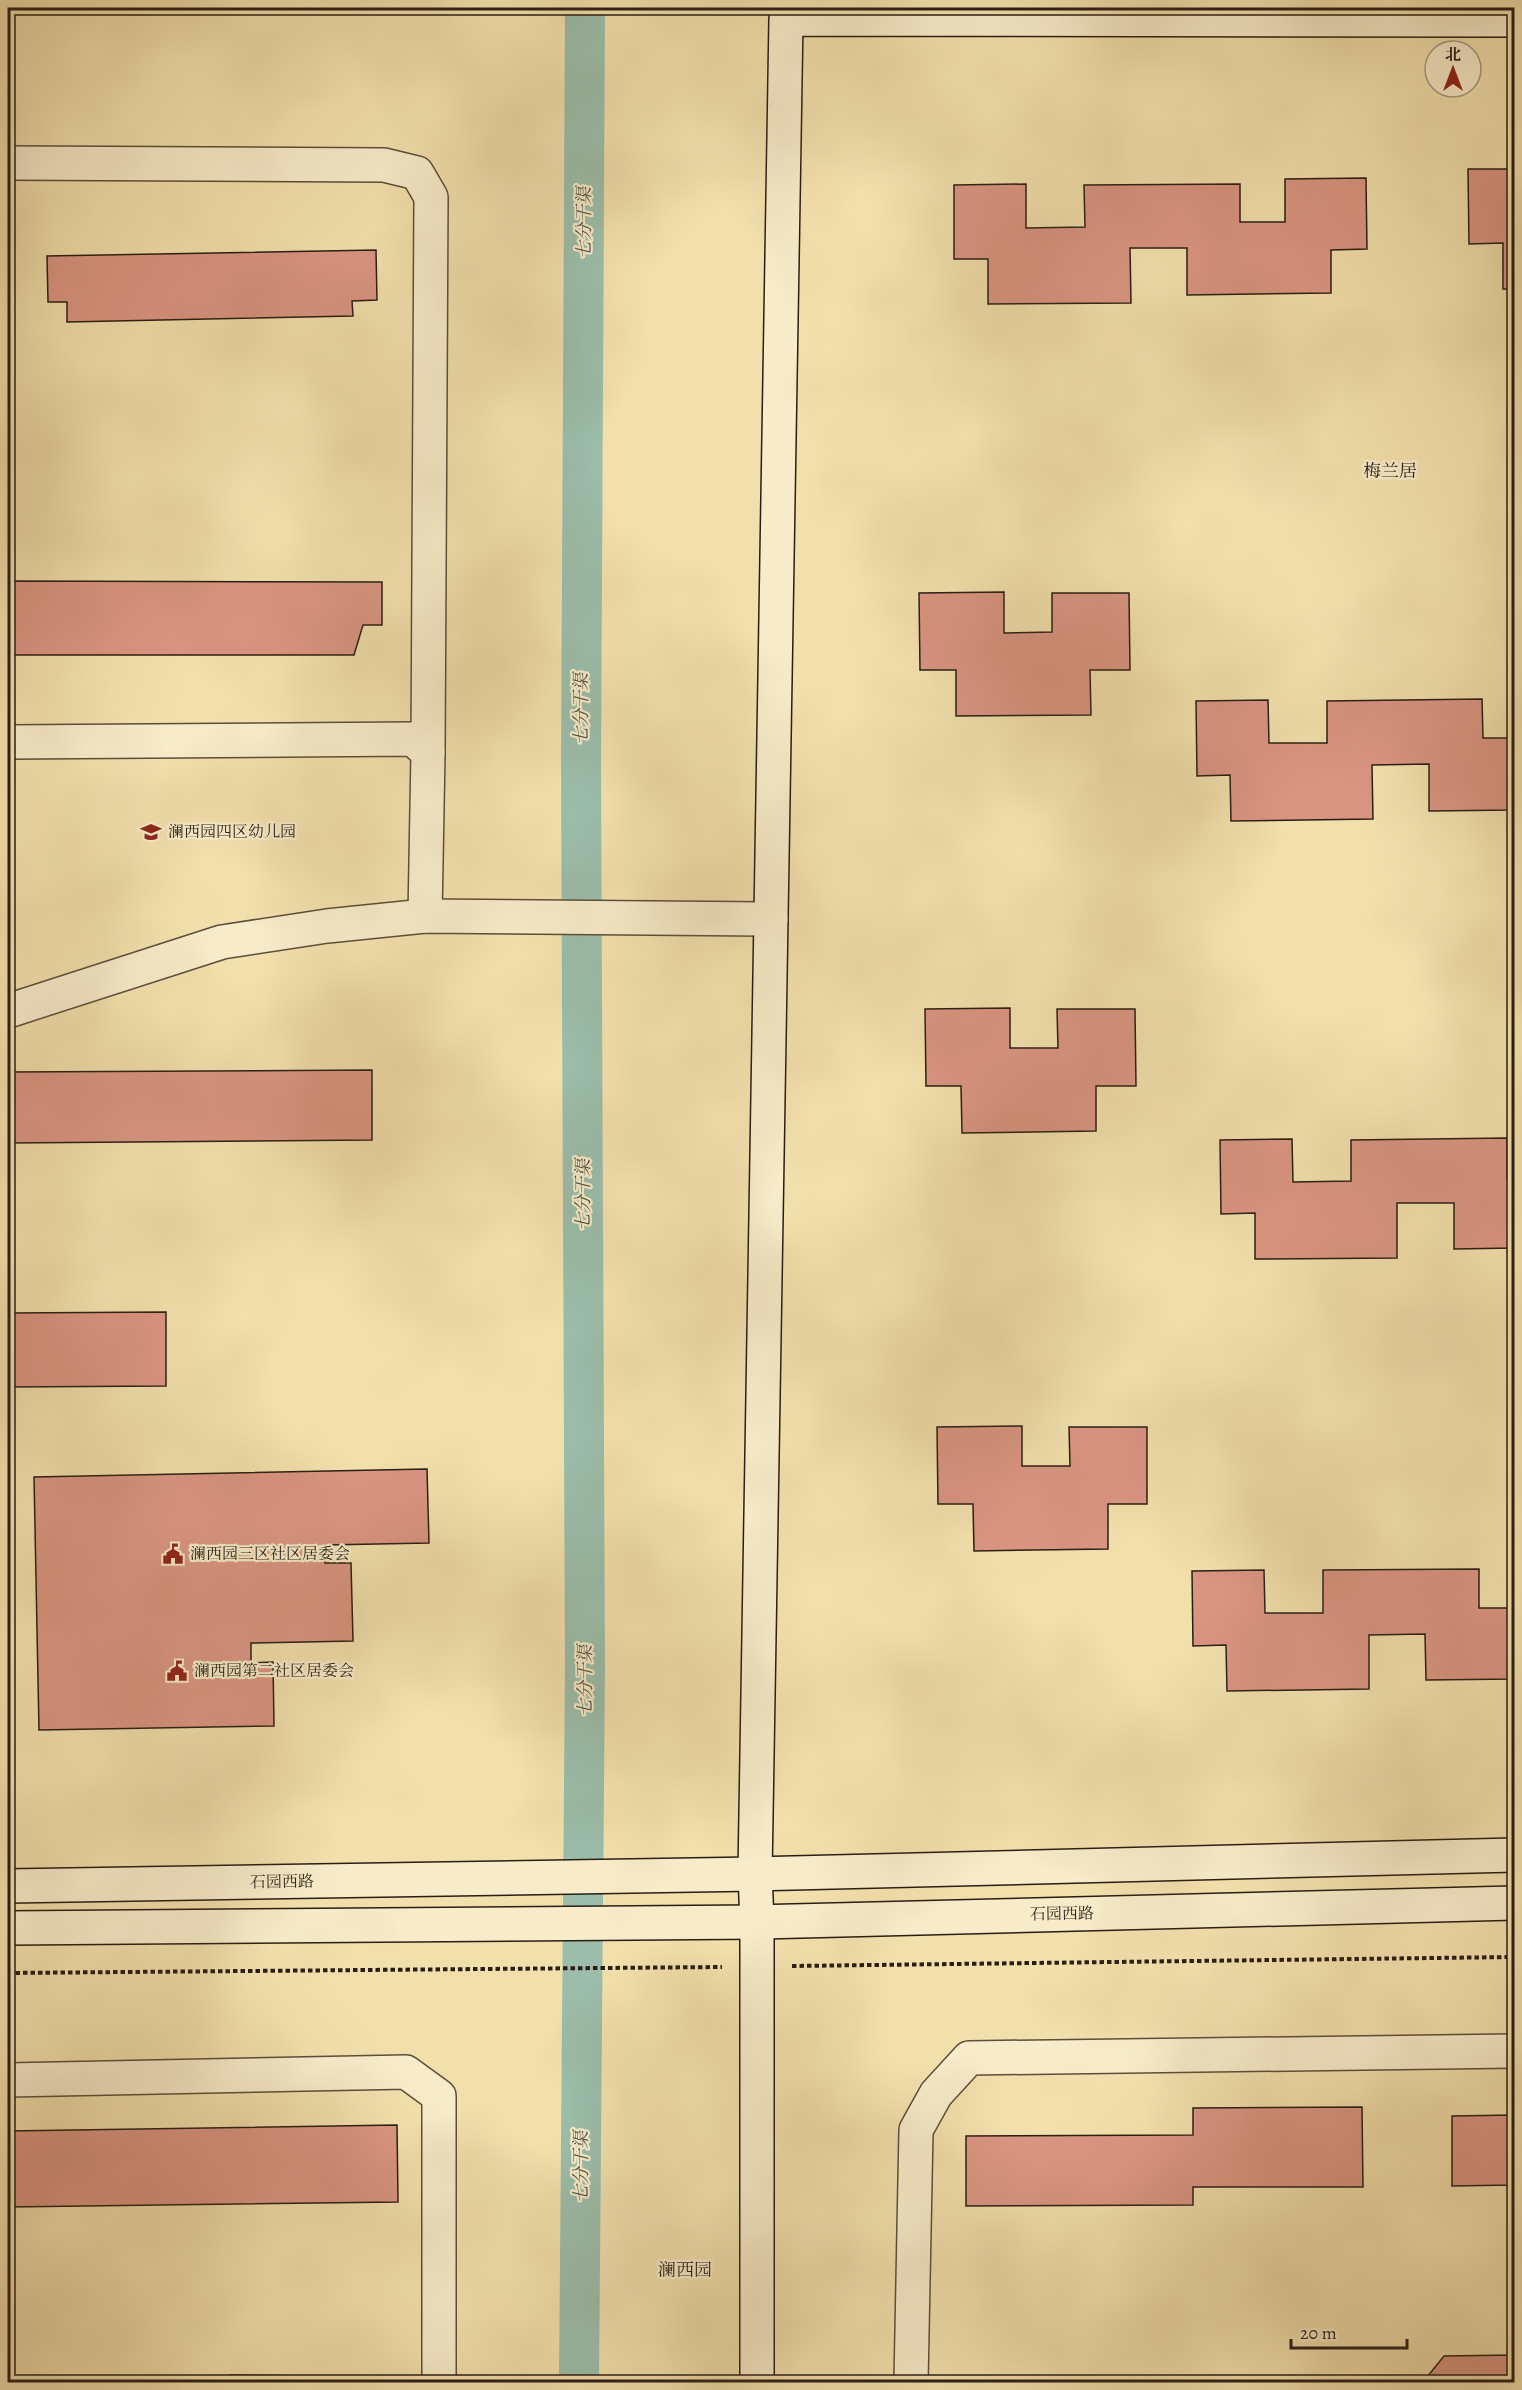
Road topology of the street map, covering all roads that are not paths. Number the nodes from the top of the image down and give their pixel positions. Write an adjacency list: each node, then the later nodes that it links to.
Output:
1 (1515, 20): 6 (street)
2 (8, 163): 4 (street)
3 (8, 742): 4 (street)
4 (428, 753): 5 (street)
5 (425, 916): 6 (street); 7 (street)
6 (771, 919): 9 (street)
7 (8, 1011)
8 (1515, 1855): 9 (street)
9 (755, 1874): 10 (street, 石园西路); 12 (street)
10 (8, 1886)
11 (1515, 1903): 12 (street, 石园西路)
12 (758, 1922): 13 (street, 石园西路); 17 (street)
13 (8, 1928)
14 (1515, 2051): 18 (street)
15 (8, 2080): 16 (street)
16 (439, 2382)
17 (758, 2382)
18 (911, 2382)

